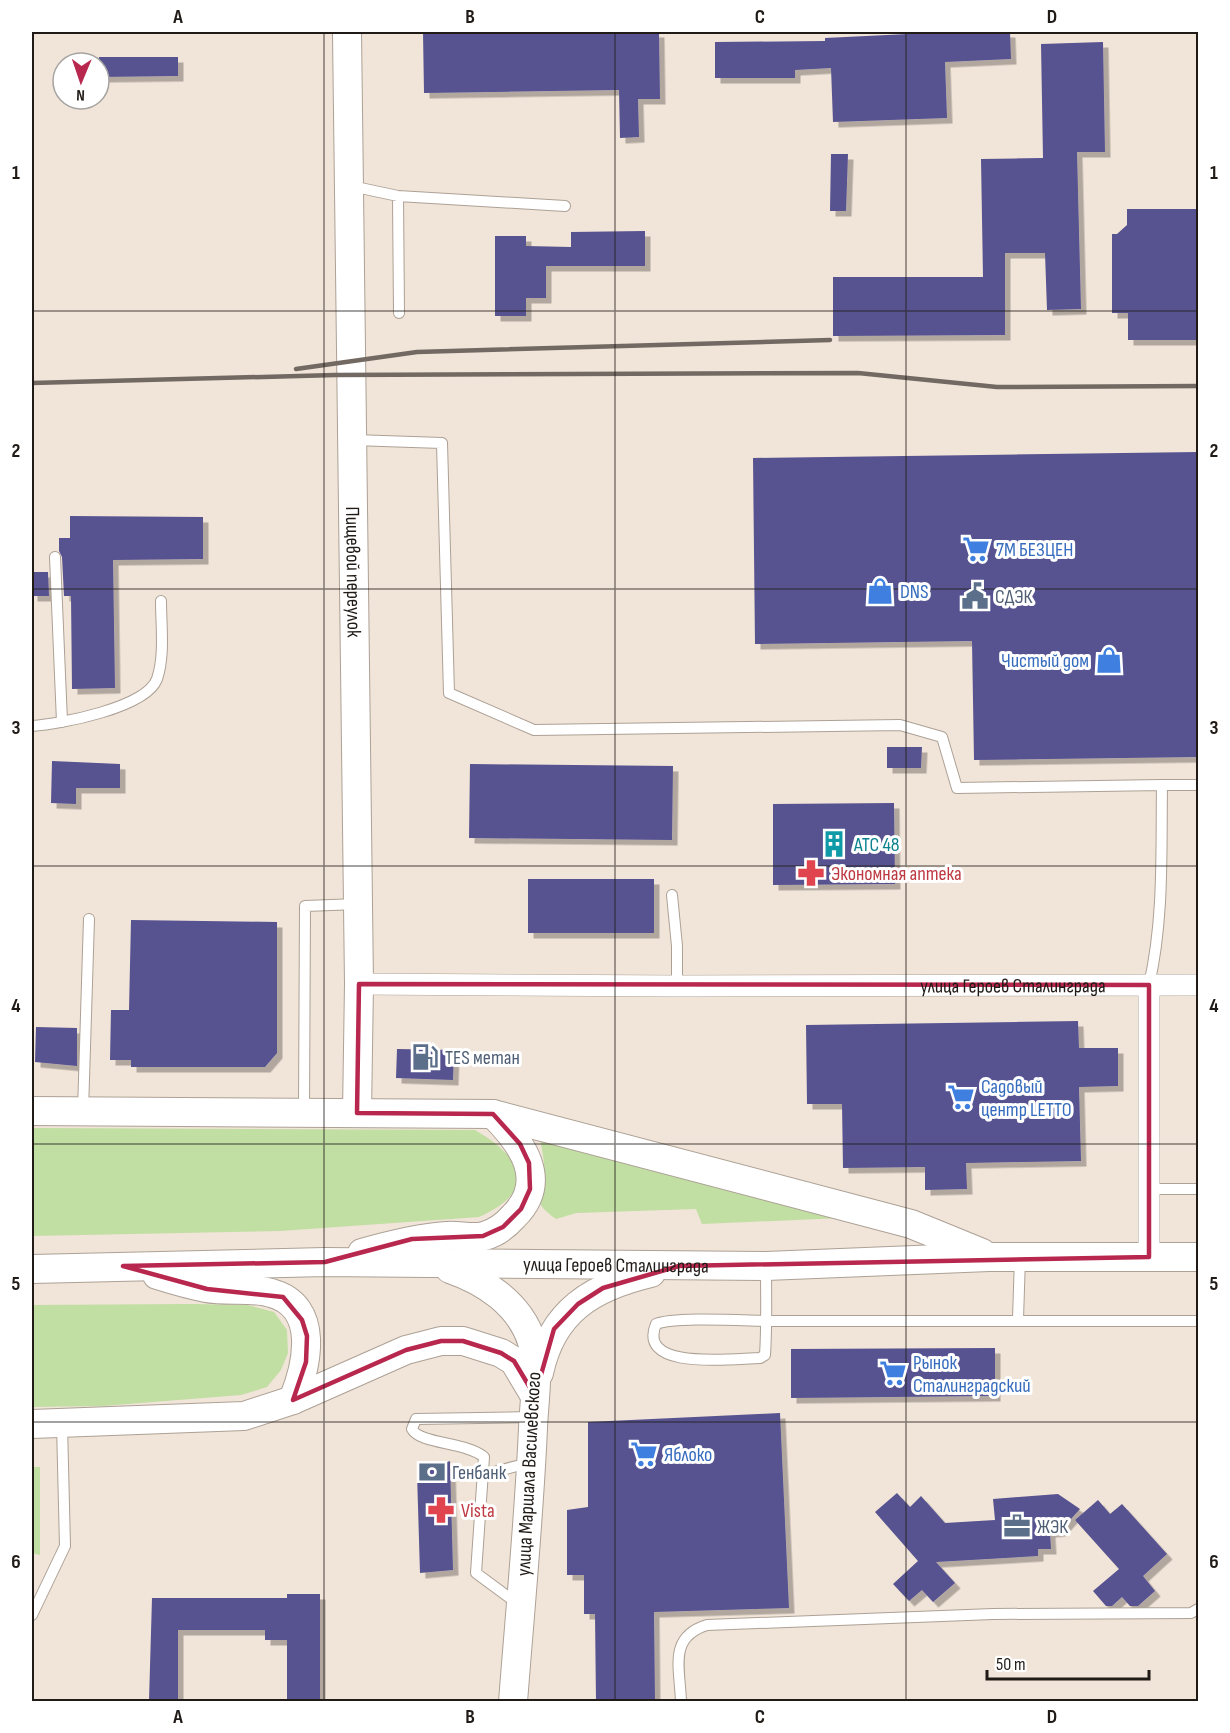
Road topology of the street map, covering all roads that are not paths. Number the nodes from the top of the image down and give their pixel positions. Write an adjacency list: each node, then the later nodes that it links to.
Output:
1 (347, 32): 2 (street, Пищевой переулок)
2 (351, 186): 3 (lane); 6 (street, Пищевой переулок)
3 (398, 196): 4 (lane); 5 (lane)
4 (565, 206)
5 (399, 313)
6 (353, 440): 11 (lane); 14 (street, Пищевой переулок)
7 (55, 557): 9 (lane)
8 (161, 601): 9 (lane)
9 (62, 722): 10 (lane)
10 (32, 726)
11 (1162, 785): 12 (lane); 17 (lane)
12 (1198, 785)
13 (672, 895): 19 (lane)
14 (358, 904): 16 (street, Пищевой переулок); 22 (lane)
15 (89, 919): 21 (lane)
16 (359, 984): 19 (street, улица Героев Сталинграда); 23 (street, Пищевой переулок)
17 (1149, 985): 18 (street, улица Героев Сталинграда); 19 (street, улица Героев Сталинграда); 25 (street)
18 (1198, 985)
19 (677, 986)
20 (32, 1111): 21 (street)
21 (83, 1111): 22 (street)
22 (304, 1112): 23 (street)
23 (357, 1113): 24 (street)
24 (493, 1114): 27 (street); 31 (street)
25 (1150, 1189): 26 (lane); 29 (street)
26 (1198, 1189)
27 (989, 1257): 28 (street, улица Героев Сталинграда); 35 (street, улица Героев Сталинграда)
28 (1020, 1257): 29 (street, улица Героев Сталинграда); 37 (lane)
29 (1149, 1257): 30 (street, улица Героев Сталинграда)
30 (1198, 1257)
31 (325, 1262): 32 (street, улица Героев Сталинграда); 33 (street, улица Героев Сталинграда)
32 (434, 1263): 34 (street, улица Героев Сталинграда); 41 (street, улица Маршала Василевского)
33 (123, 1266): 36 (street, улица Героев Сталинграда); 40 (street)
34 (679, 1266): 35 (street, улица Героев Сталинграда); 41 (street)
35 (766, 1266): 38 (lane)
36 (32, 1269)
37 (1018, 1319): 38 (lane); 39 (lane)
38 (765, 1321): 38 (lane)
39 (1198, 1321)
40 (293, 1400): 41 (street); 43 (street)
41 (534, 1406): 44 (street, улица Маршала Василевского); 45 (lane)
42 (32, 1424): 43 (street)
43 (62, 1424): 48 (lane)
44 (532, 1462): 45 (lane); 46 (street, улица Маршала Василевского)
45 (483, 1475): 46 (lane)
46 (520, 1606): 49 (street, улица Маршала Василевского)
47 (1198, 1609): 50 (lane)
48 (32, 1615)
49 (513, 1701)
50 (681, 1701)

